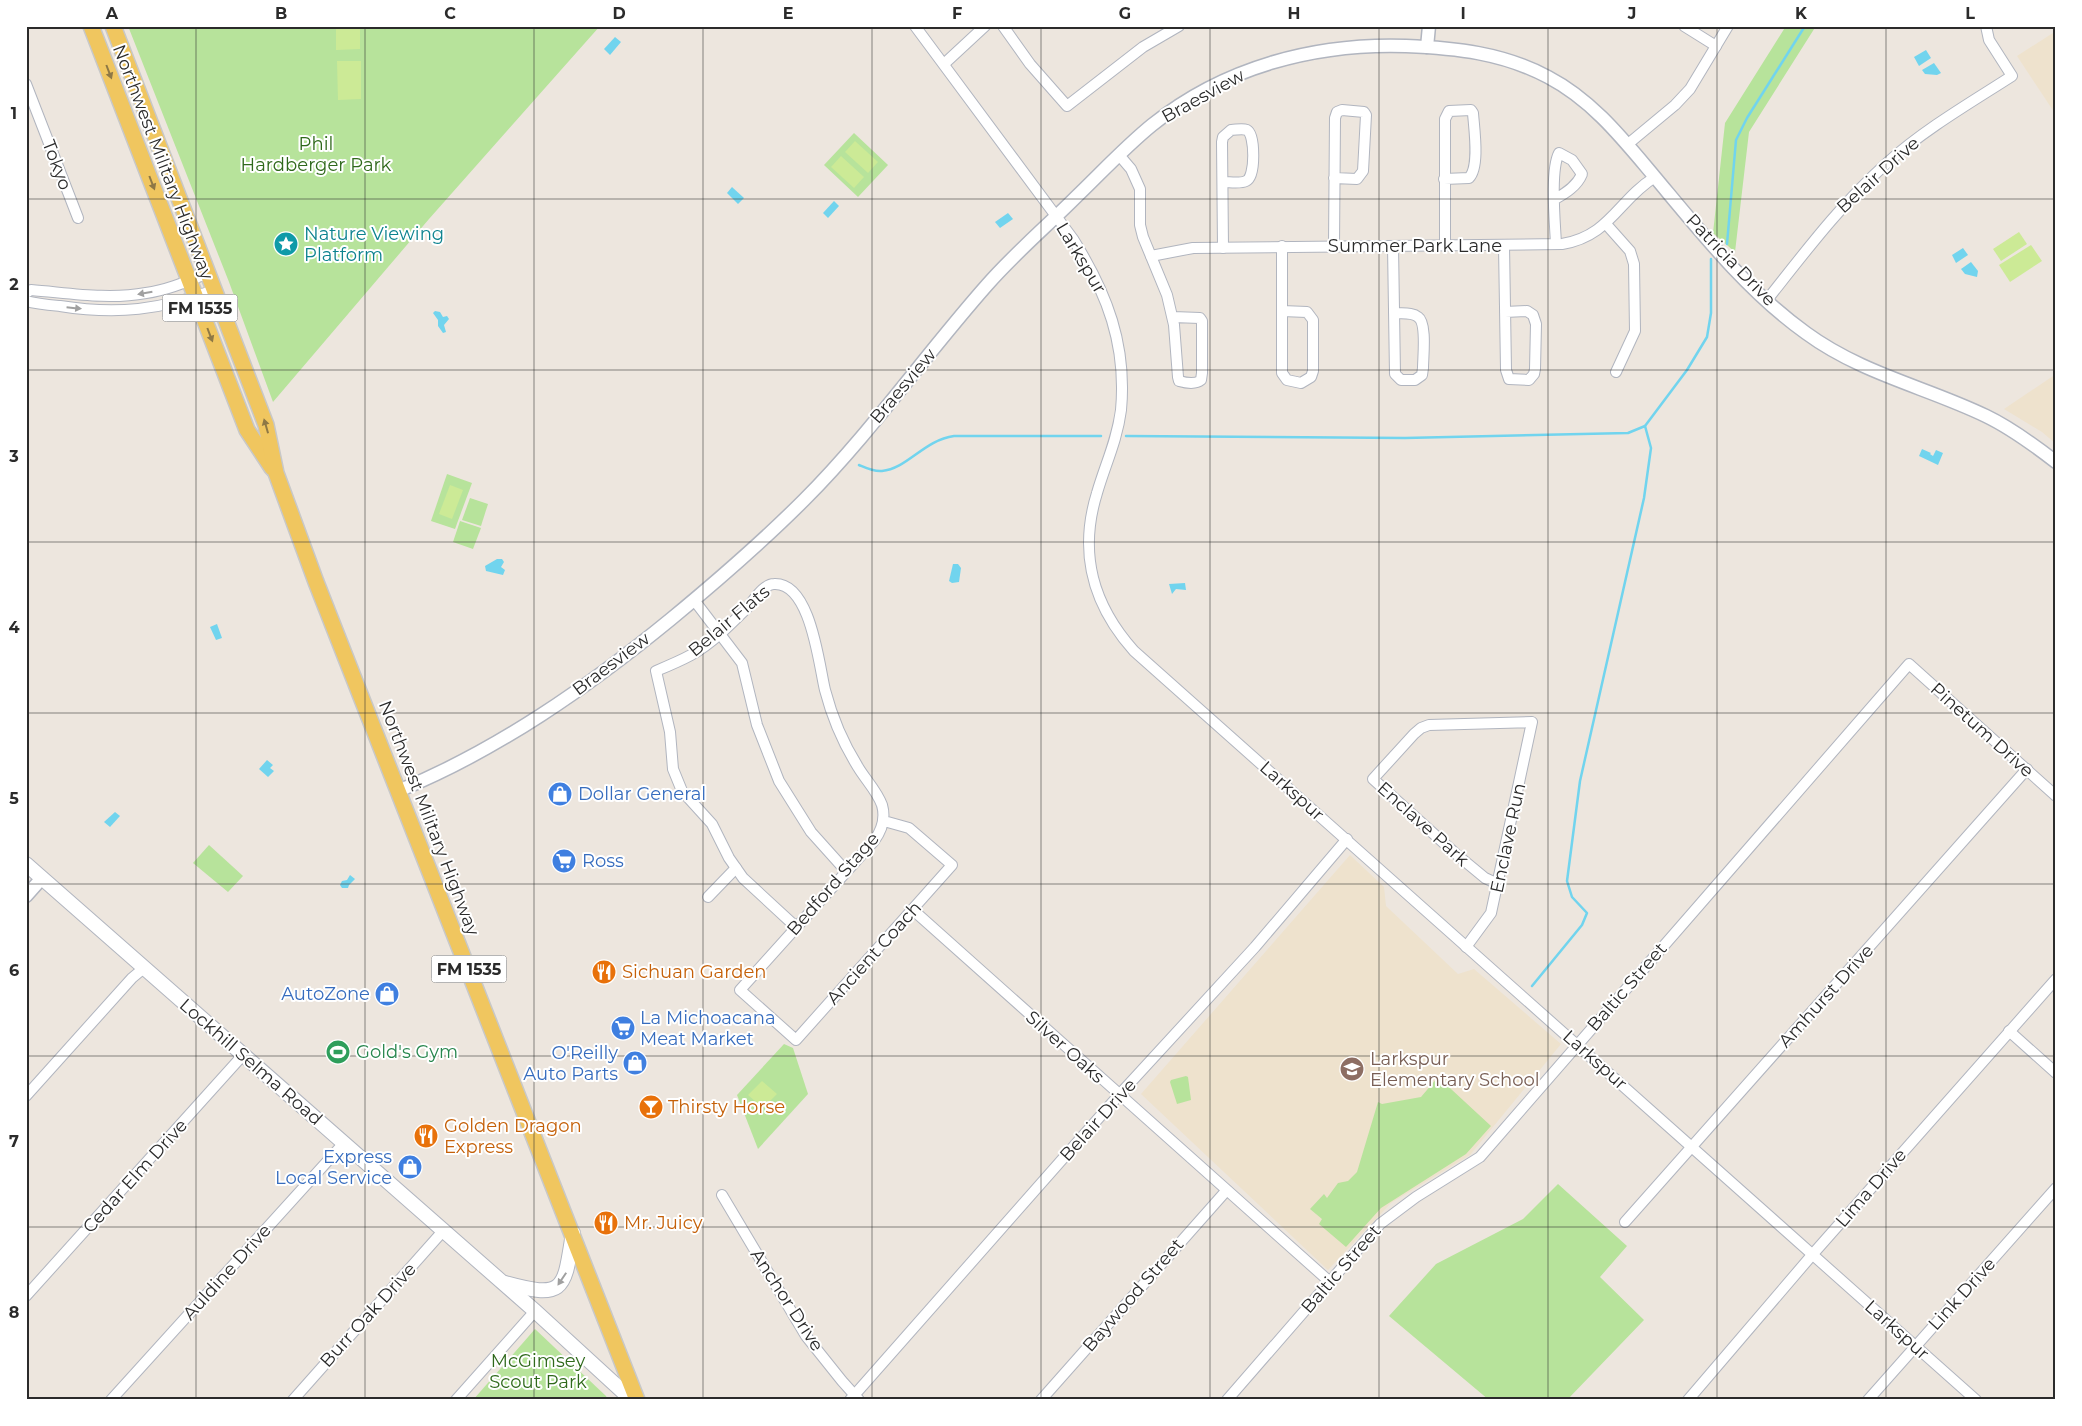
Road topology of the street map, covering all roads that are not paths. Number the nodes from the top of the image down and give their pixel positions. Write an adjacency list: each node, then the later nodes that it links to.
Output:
1 (91, 26): 34 (main road, Northwest Military Highway / FM 1535, one-way to 34)
2 (113, 26): 33 (main road, Northwest Military Highway / FM 1535)
3 (915, 26): 13 (street, Larkspur)
4 (985, 26): 13 (street)
5 (1002, 26): 6 (street)
6 (1179, 26)
7 (1428, 26): 12 (street)
8 (1684, 26): 11 (street)
9 (1728, 26): 11 (street)
10 (1986, 26): 40 (street, Belair Drive)
11 (1716, 46): 15 (street)
12 (1427, 47): 15 (street, Patricia Drive); 16 (street, Braesview)
13 (944, 64): 22 (street, Larkspur)
14 (26, 84): 23 (street, Tokyo)
15 (1628, 144): 17 (street, Patricia Drive)
16 (1119, 155): 22 (street, Braesview); 32 (street)
17 (1655, 177): 24 (street, Summer Park Lane); 40 (street, Patricia Drive)
18 (1334, 178): 18 (street); 29 (street)
19 (1444, 179): 19 (street); 26 (street)
20 (1223, 182): 20 (street); 31 (street)
21 (1555, 199): 25 (street)
22 (1056, 217): 50 (street, Braesview); 58 (street, Larkspur)
23 (78, 218)
24 (1606, 224): 25 (street, Summer Park Lane); 46 (street)
25 (1556, 244): 27 (street, Summer Park Lane)
26 (1445, 245): 27 (street, Summer Park Lane); 30 (street, Summer Park Lane)
27 (1504, 245): 43 (street)
28 (1282, 246): 29 (street, Summer Park Lane); 31 (street, Summer Park Lane); 42 (street)
29 (1334, 246): 30 (street, Summer Park Lane)
30 (1393, 246): 44 (street)
31 (1223, 248): 32 (street, Summer Park Lane)
32 (1151, 256): 45 (street)
33 (208, 273): 34 (street); 35 (main road, Northwest Military Highway / FM 1535)
34 (189, 280): 37 (street, one-way to 37); 38 (main road, Northwest Military Highway / FM 1535)
35 (214, 290): 38 (street); 48 (main road, Northwest Military Highway / FM 1535, one-way to 35)
36 (26, 293): 37 (street)
37 (104, 296): 41 (street)
38 (195, 297): 41 (street); 48 (main road, Northwest Military Highway / FM 1535, one-way to 48)
39 (26, 300): 41 (street, one-way to 41)
40 (1767, 300): 47 (street, Patricia Drive)
41 (103, 311)
42 (1282, 311): 42 (street)
43 (1505, 312): 43 (street)
44 (1394, 313): 44 (street)
45 (1173, 317): 45 (street)
46 (1616, 372)
47 (2056, 462)
48 (276, 473): 55 (main road, Northwest Military Highway / FM 1535)
49 (774, 584): 51 (street, Belair Flats); 57 (street, Bedford Stage)
50 (694, 600): 51 (street); 55 (street, Braesview)
51 (718, 634): 60 (street, Belair Flats); 61 (street)
52 (1909, 664): 53 (street, Pinetum Drive); 73 (street, Baltic Street)
53 (2026, 769): 56 (street, Pinetum Drive); 79 (street, Amhurst Drive)
54 (1373, 779): 63 (street, Enclave Park); 63 (street, Enclave Run)
55 (398, 791): 85 (main road, Northwest Military Highway / FM 1535)
56 (2056, 796)
57 (884, 821): 61 (street, Bedford Stage); 66 (street, Ancient Coach)
58 (1347, 840): 68 (street, Larkspur); 76 (street, Belair Drive)
59 (26, 864): 62 (main road, Lockhill Selma Road)
60 (736, 868): 65 (street); 67 (street)
61 (846, 872): 67 (street, Bedford Stage)
62 (42, 878): 64 (street); 69 (main road, Lockhill Selma Road)
63 (1498, 884): 68 (street, Enclave Run)
64 (26, 896)
65 (708, 897)
66 (913, 910): 71 (street, Ancient Coach); 76 (street, Silver Oaks)
67 (796, 927): 71 (street, Bedford Stage)
68 (1466, 947): 73 (street, Larkspur)
69 (144, 968): 74 (main road, Lockhill Selma Road); 77 (street)
70 (2056, 979): 72 (street, Lima Drive)
71 (740, 990)
72 (2009, 1031): 75 (street); 86 (street, Lima Drive)
73 (1577, 1044): 79 (street, Larkspur); 88 (street, Baltic Street)
74 (243, 1055): 78 (main road, Lockhill Selma Road); 89 (street, Cedar Elm Drive)
75 (2056, 1073)
76 (1119, 1095): 81 (street, Silver Oaks); 92 (street, Belair Drive)
77 (26, 1096)
78 (343, 1144): 84 (main road, Lockhill Selma Road); 93 (street, Auldine Drive)
79 (1692, 1148): 83 (street, Amhurst Drive); 86 (street, Larkspur)
80 (2056, 1188): 91 (street, Link Drive)
81 (1226, 1190): 88 (street, Silver Oaks); 98 (street, Baywood Street)
82 (722, 1195): 92 (street, Anchor Drive)
83 (1625, 1222)
84 (443, 1231): 87 (main road, Lockhill Selma Road); 94 (street, Burr Oak Drive)
85 (573, 1233): 87 (main road, one-way to 87); 97 (main road, Northwest Military Highway / FM 1535)
86 (1812, 1255): 91 (street, Larkspur); 100 (street, Lima Drive)
87 (500, 1281): 90 (main road, Lockhill Selma Road)
88 (1330, 1282): 99 (street, Baltic Street)
89 (26, 1296)
90 (535, 1311): 95 (street); 96 (main road, Lockhill Selma Road)
91 (1914, 1346): 101 (street, Link Drive); 102 (street, Larkspur)
92 (854, 1398)
93 (111, 1400)
94 (293, 1400)
95 (456, 1400)
96 (632, 1400)
97 (638, 1400)
98 (1041, 1400)
99 (1227, 1400)
100 (1688, 1400)
101 (1868, 1400)
102 (1976, 1400)

